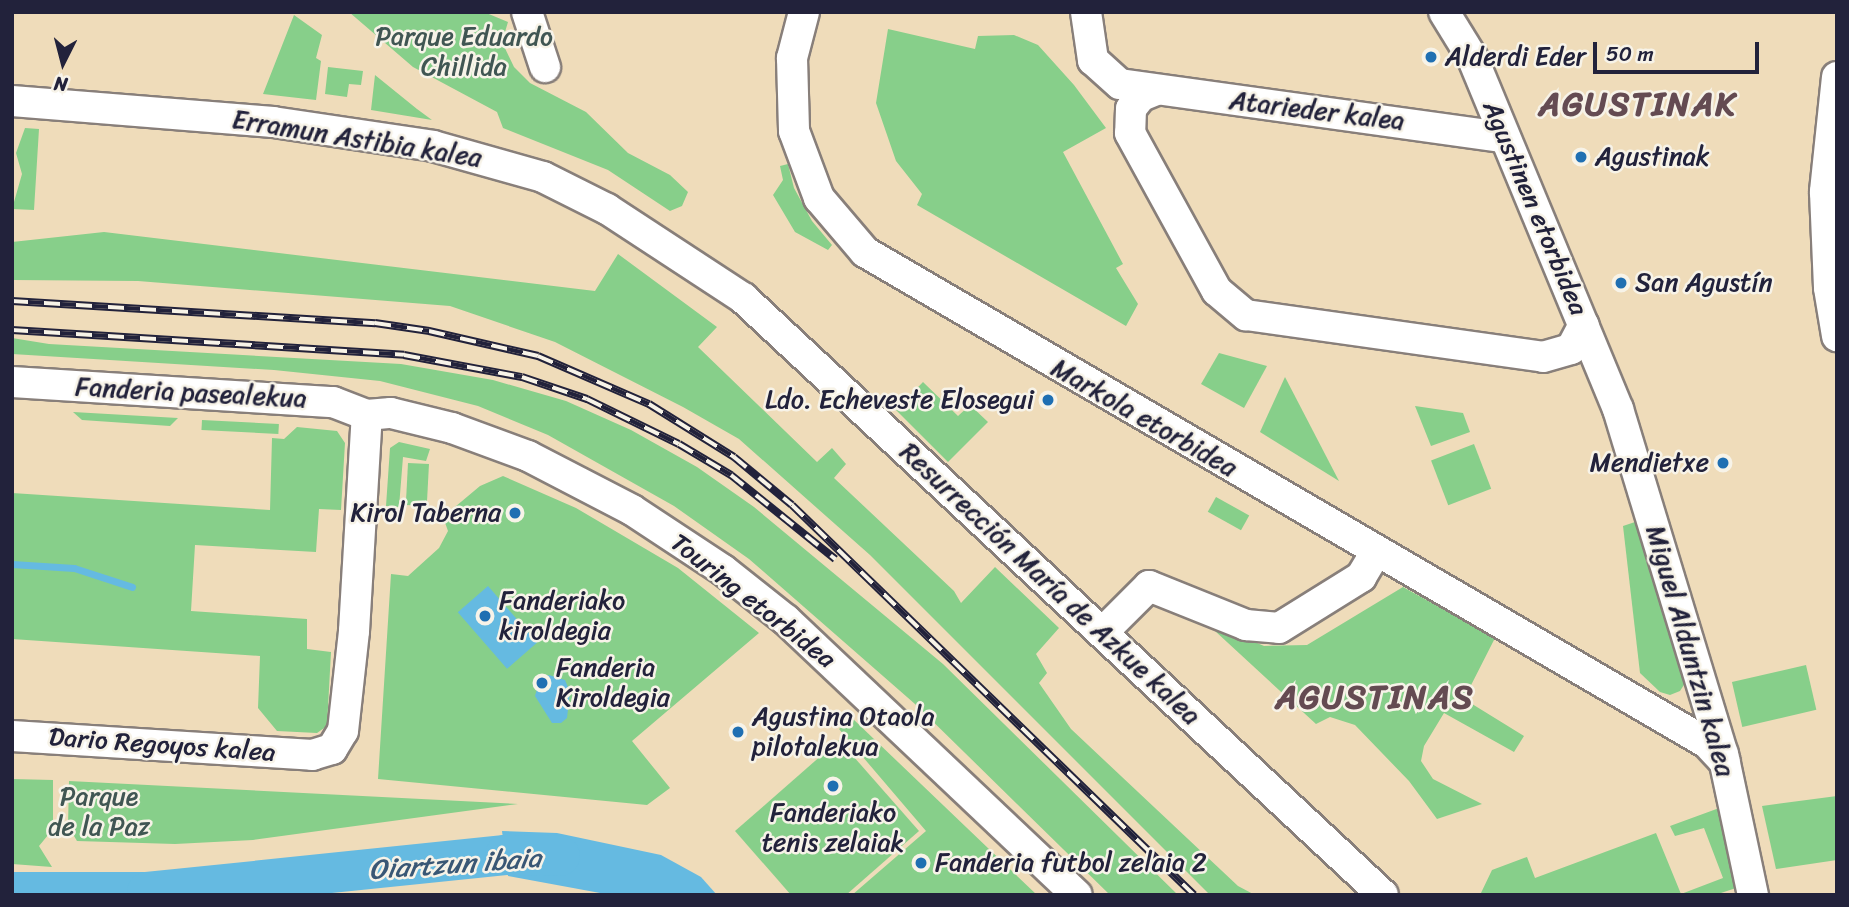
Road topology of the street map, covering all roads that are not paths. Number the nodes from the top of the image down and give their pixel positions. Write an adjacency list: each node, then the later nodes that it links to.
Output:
1 (527, 12): 5 (street)
2 (804, 12): 16 (street, Markola etorbidea)
3 (1086, 12): 7 (street)
4 (1444, 12): 9 (street, Agustinen etorbidea)
5 (545, 67)
6 (1837, 77): 12 (street)
7 (1142, 88): 9 (street, Atarieder kalea); 11 (street)
8 (12, 101): 10 (street, Erramun Astibia kalea)
9 (1504, 137): 11 (street, Agustinen etorbidea)
10 (713, 279): 17 (street, Resurrección María de Azkue kalea)
11 (1584, 325): 14 (street, Agustinen etorbidea)
12 (1837, 336)
13 (12, 382): 15 (street, Fanderia pasealekua)
14 (1618, 409): 18 (street, Miguel Alduntzin kalea)
15 (367, 415): 19 (street, Dario Regoyos kalea); 20 (street, Touring etorbidea)
16 (1378, 553): 17 (street); 18 (street, Markola etorbidea)
17 (1103, 632): 21 (street, Resurrección María de Azkue kalea)
18 (1706, 722): 22 (street, Miguel Alduntzin kalea)
19 (12, 736)
20 (1076, 895)
21 (1383, 895)
22 (1753, 895)

